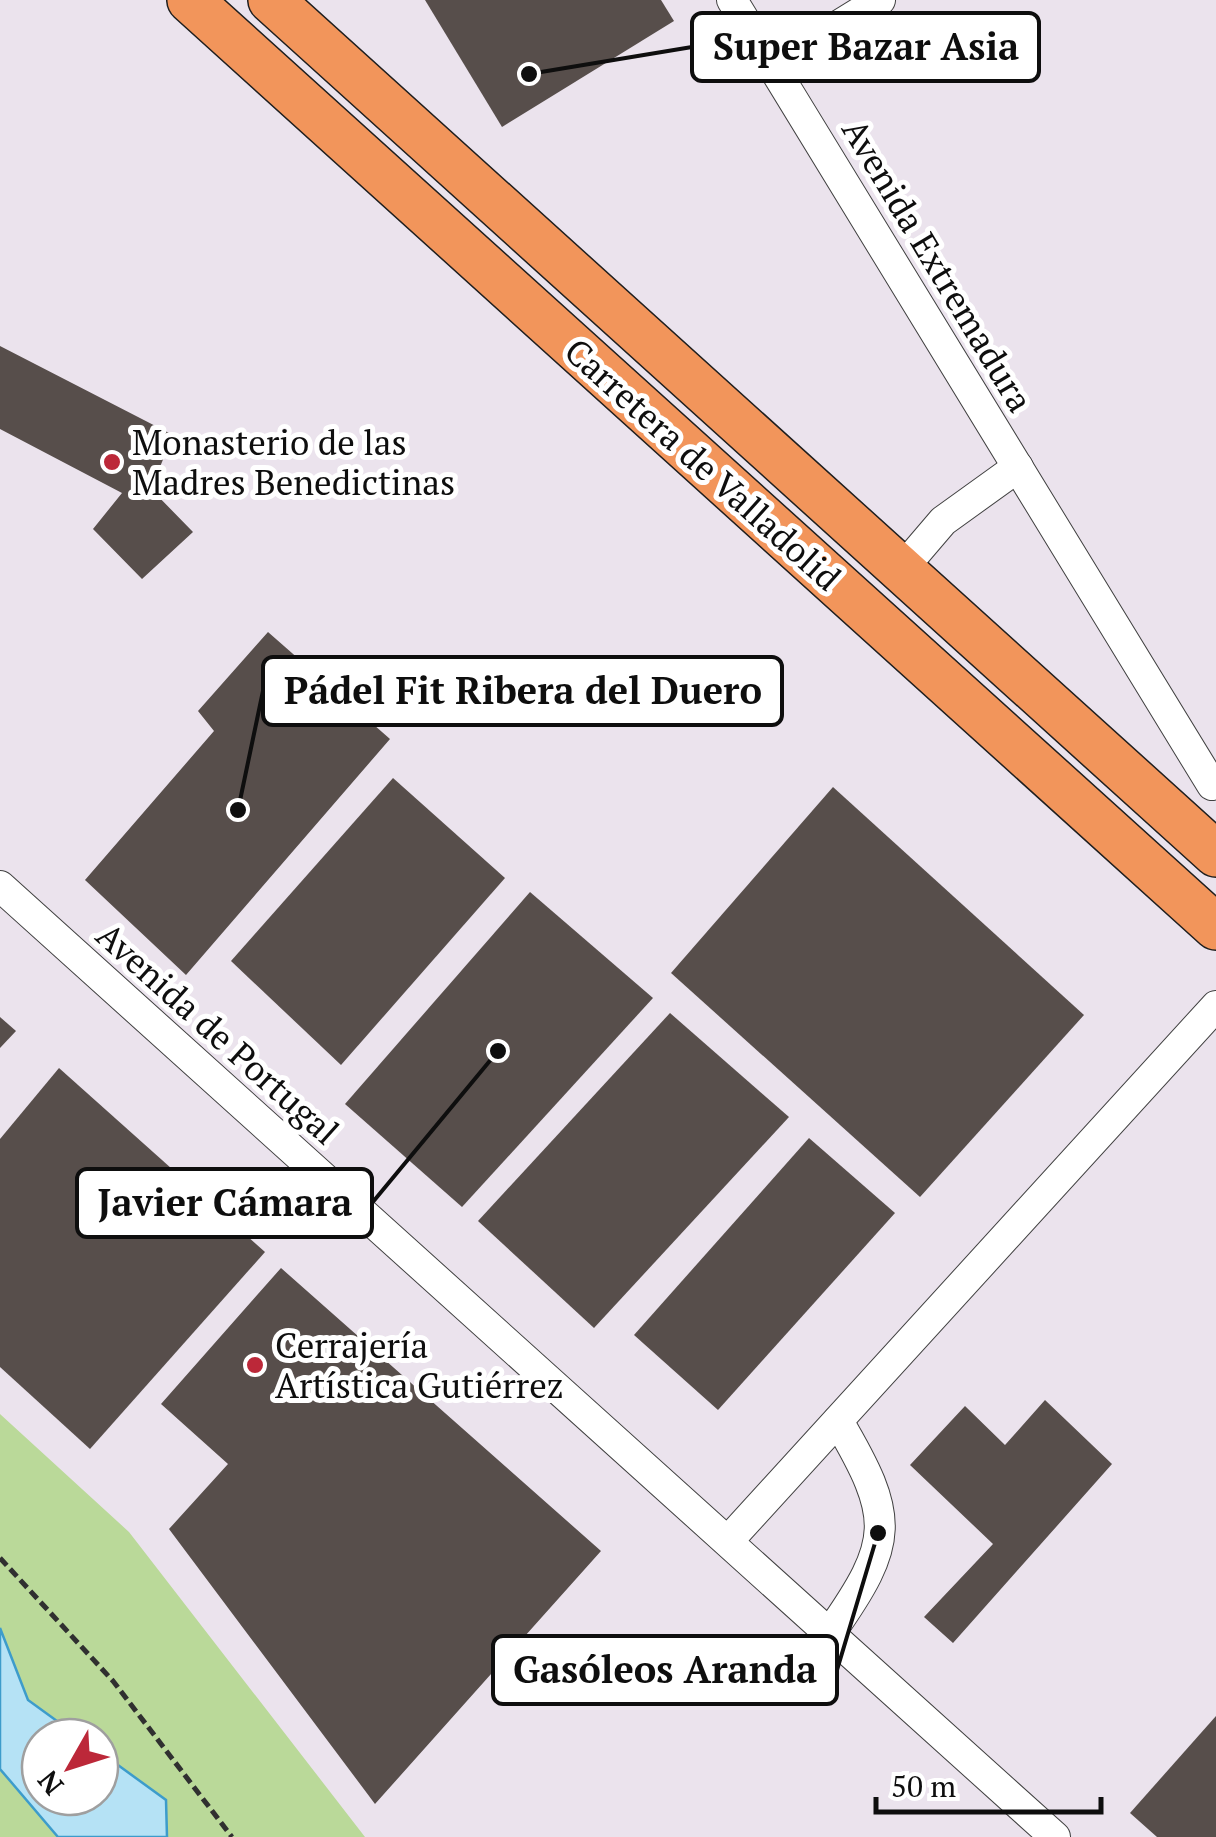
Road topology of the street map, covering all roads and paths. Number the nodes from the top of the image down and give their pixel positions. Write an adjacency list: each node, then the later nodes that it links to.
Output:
1 (190, 0): 11 (highway, Carretera de Valladolid)
2 (271, 0): 7 (highway, Carretera de Valladolid)
3 (732, 0): 5 (street, Avenida Extremadura)
4 (880, 0): 5 (street)
5 (773, 66): 6 (street, Avenida Extremadura)
6 (1018, 467): 7 (street, Avenida Extremadura); 8 (street, Avenida Extremadura)
7 (902, 569): 9 (highway, Carretera de Valladolid)
8 (1216, 783)
9 (1216, 854)
10 (0, 886): 14 (street, Avenida de Portugal)
11 (1216, 927)
12 (1216, 1006): 13 (street)
13 (838, 1421): 14 (street); 16 (street)
14 (728, 1541): 16 (street, Avenida de Portugal)
15 (0, 1558): 17 (path)
16 (830, 1633): 18 (street, Avenida de Portugal)
17 (232, 1837)
18 (1055, 1837)

